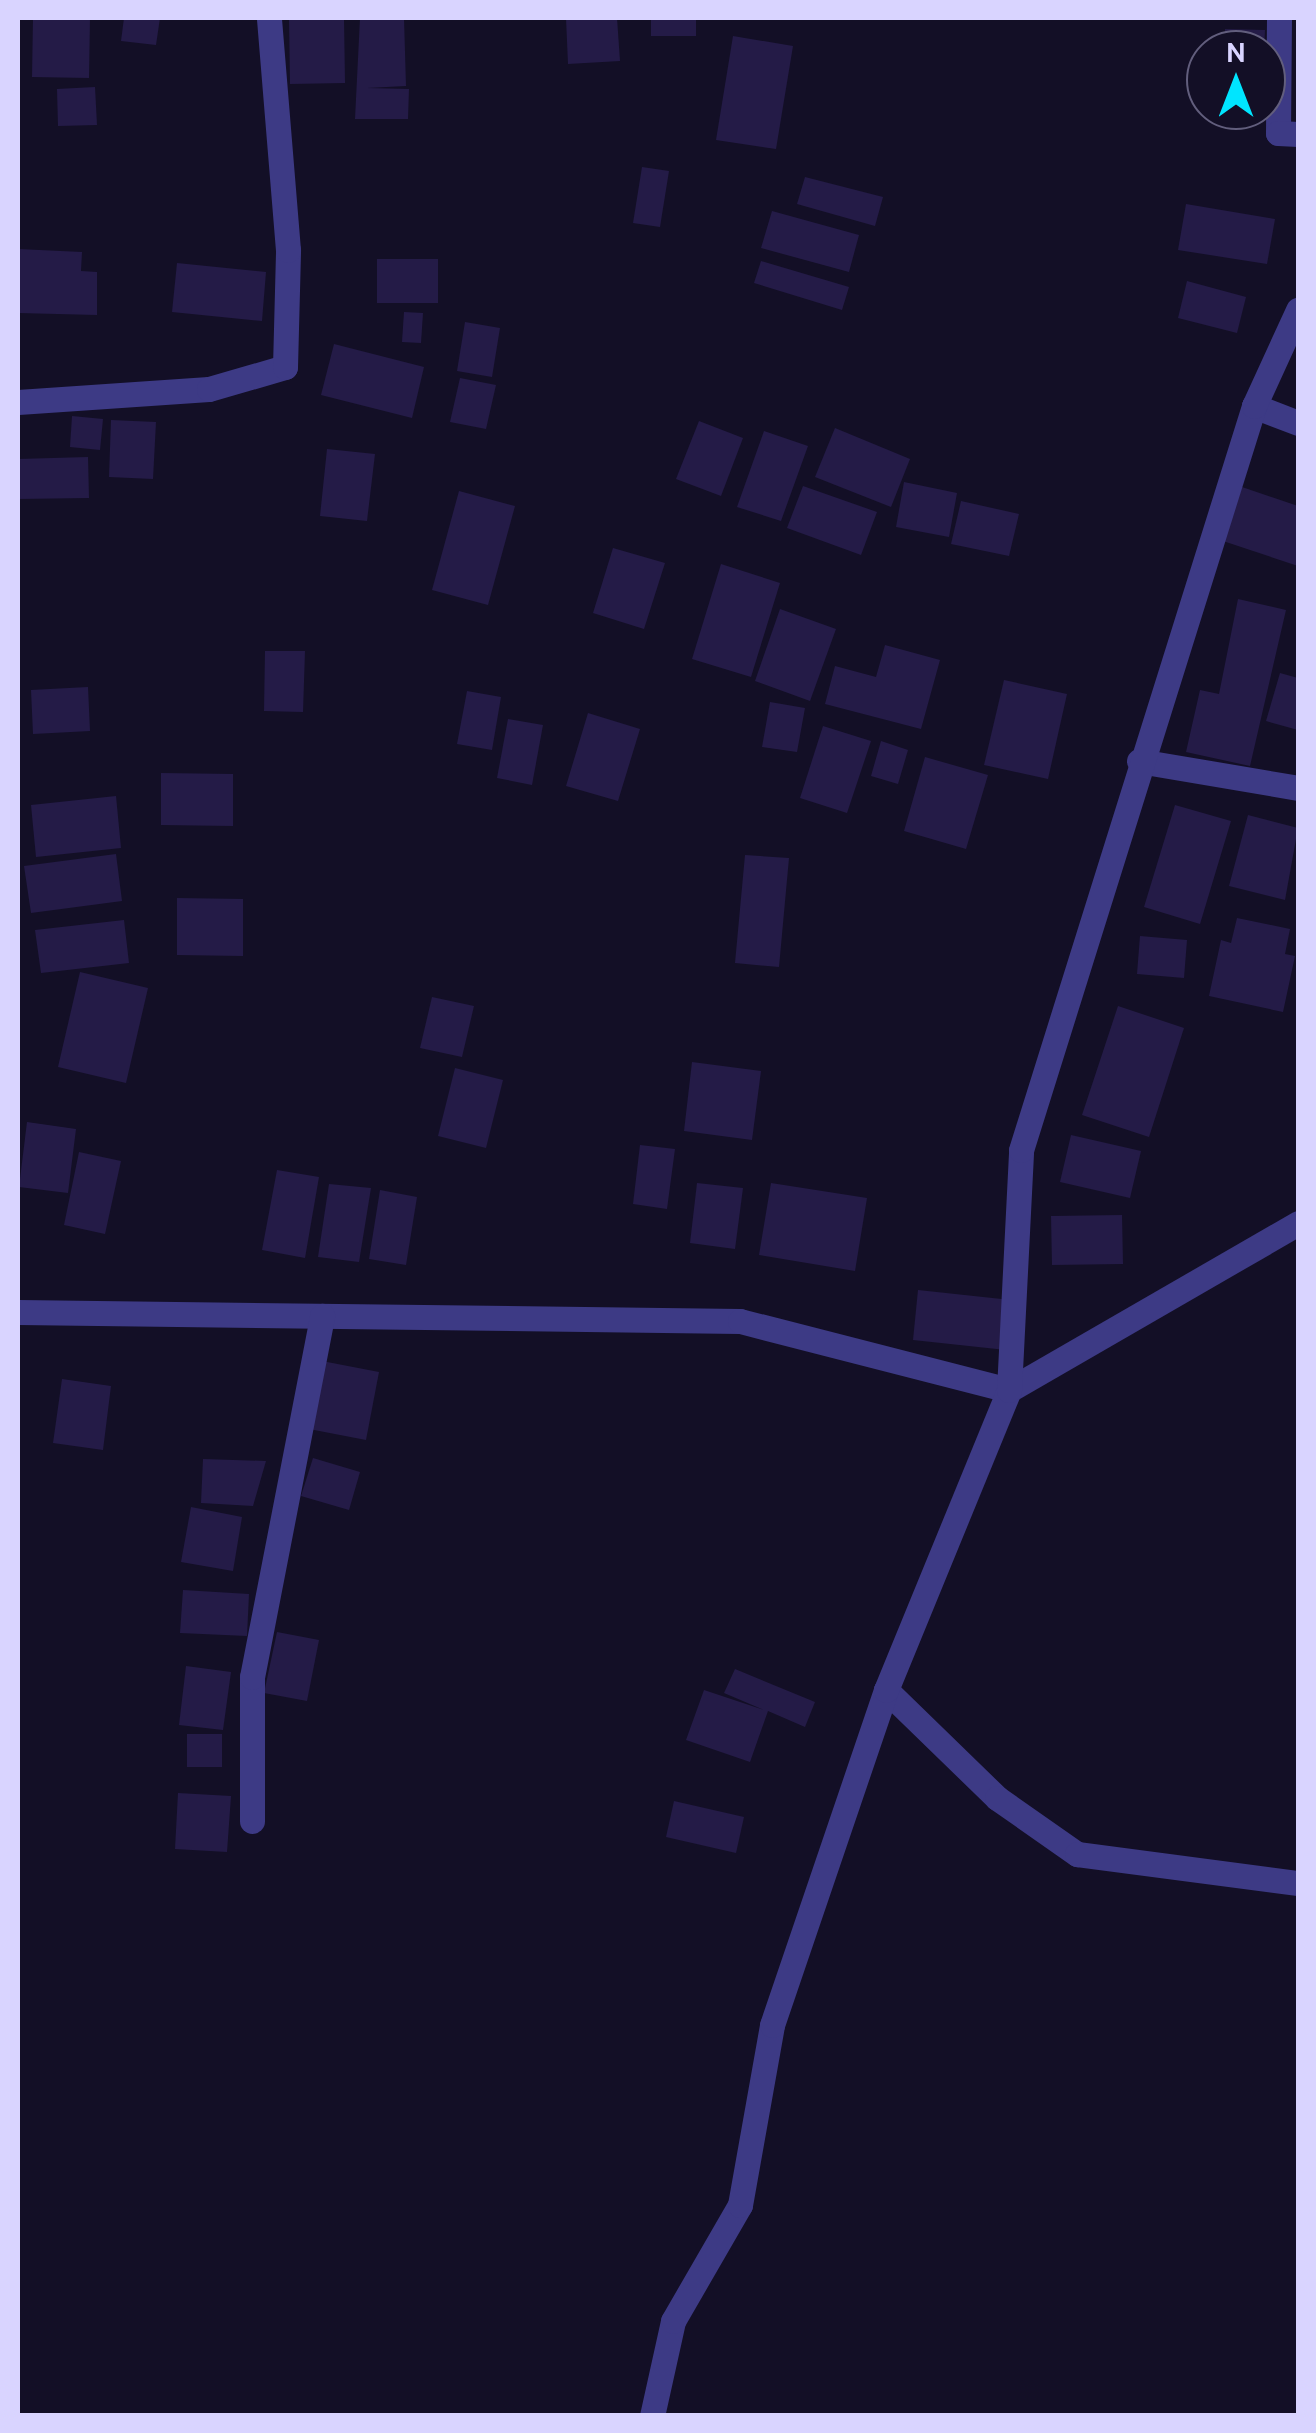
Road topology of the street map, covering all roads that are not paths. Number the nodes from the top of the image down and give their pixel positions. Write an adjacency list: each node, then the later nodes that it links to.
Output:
1 (269, 18): 5 (street)
2 (1280, 18): 3 (street)
3 (1298, 134)
4 (1298, 310): 6 (street)
5 (18, 402)
6 (1254, 406): 7 (street); 8 (street)
7 (1298, 423)
8 (1138, 761): 9 (street); 13 (street)
9 (1298, 788)
10 (1298, 1224): 13 (street)
11 (18, 1312): 12 (street)
12 (322, 1316): 13 (street); 15 (street)
13 (1009, 1390): 14 (street)
14 (886, 1690): 16 (street); 17 (street)
15 (252, 1821)
16 (1298, 1883)
17 (652, 2416)

